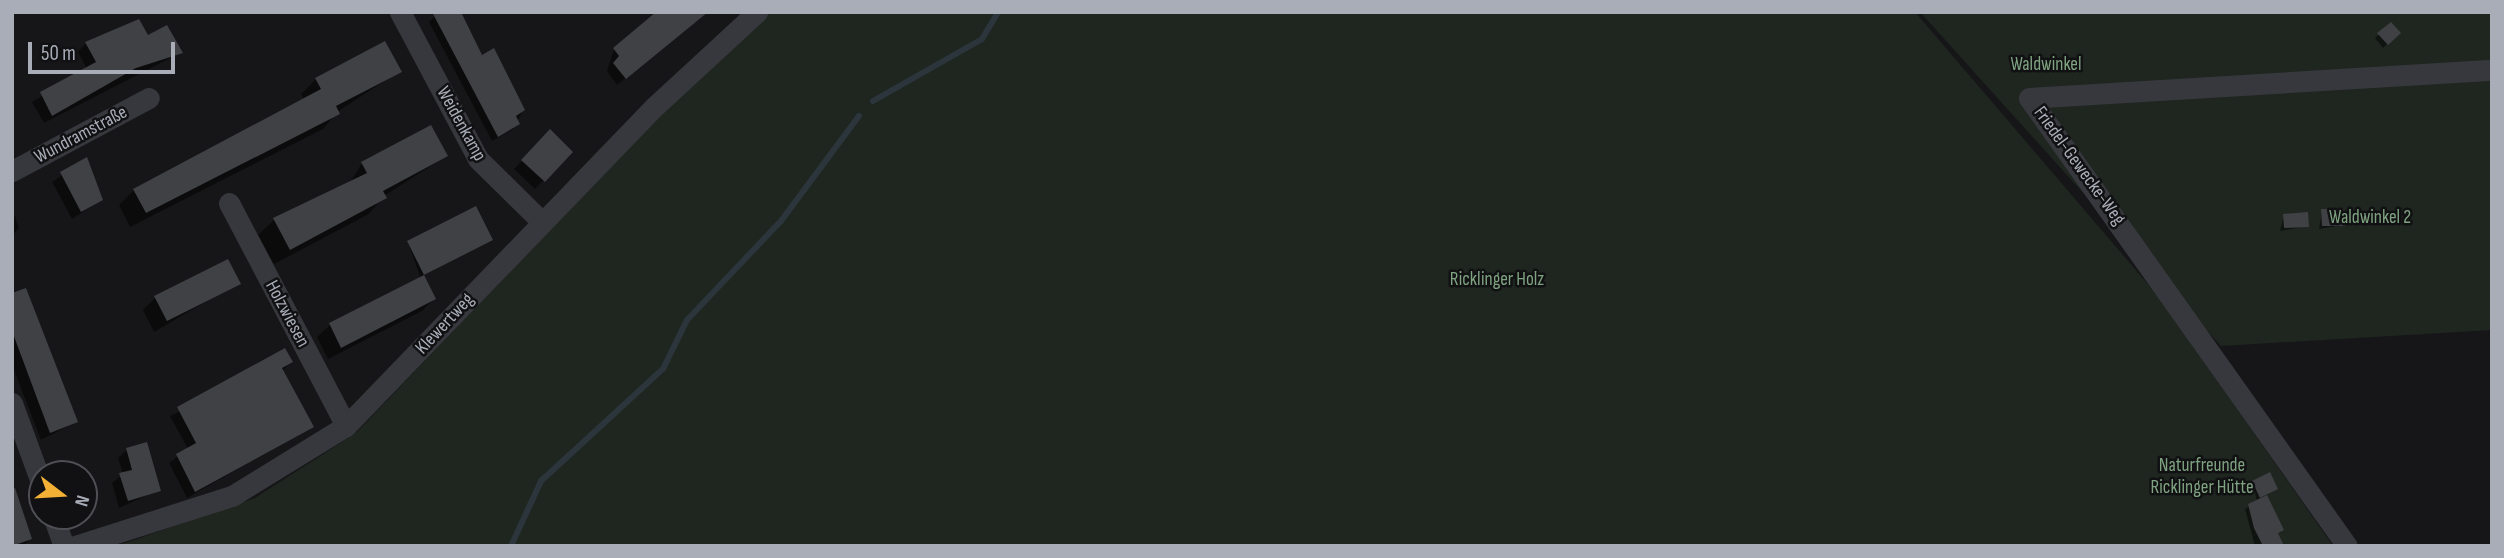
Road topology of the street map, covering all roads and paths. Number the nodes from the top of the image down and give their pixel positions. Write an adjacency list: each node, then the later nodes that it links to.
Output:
1 (400, 12): 7 (street, Weidenkamp)
2 (757, 12): 7 (street, Klewertweg)
3 (2492, 70): 12 (street, Friedel-Gewecke-Weg)
4 (149, 98): 5 (street, Wundramstraße)
5 (12, 171)
6 (229, 203): 9 (street, Holzwiesen)
7 (541, 221): 9 (street, Klewertweg)
8 (12, 402): 10 (street)
9 (346, 426): 11 (street, Klewertweg)
10 (33, 460)
11 (75, 546)
12 (2347, 546)

